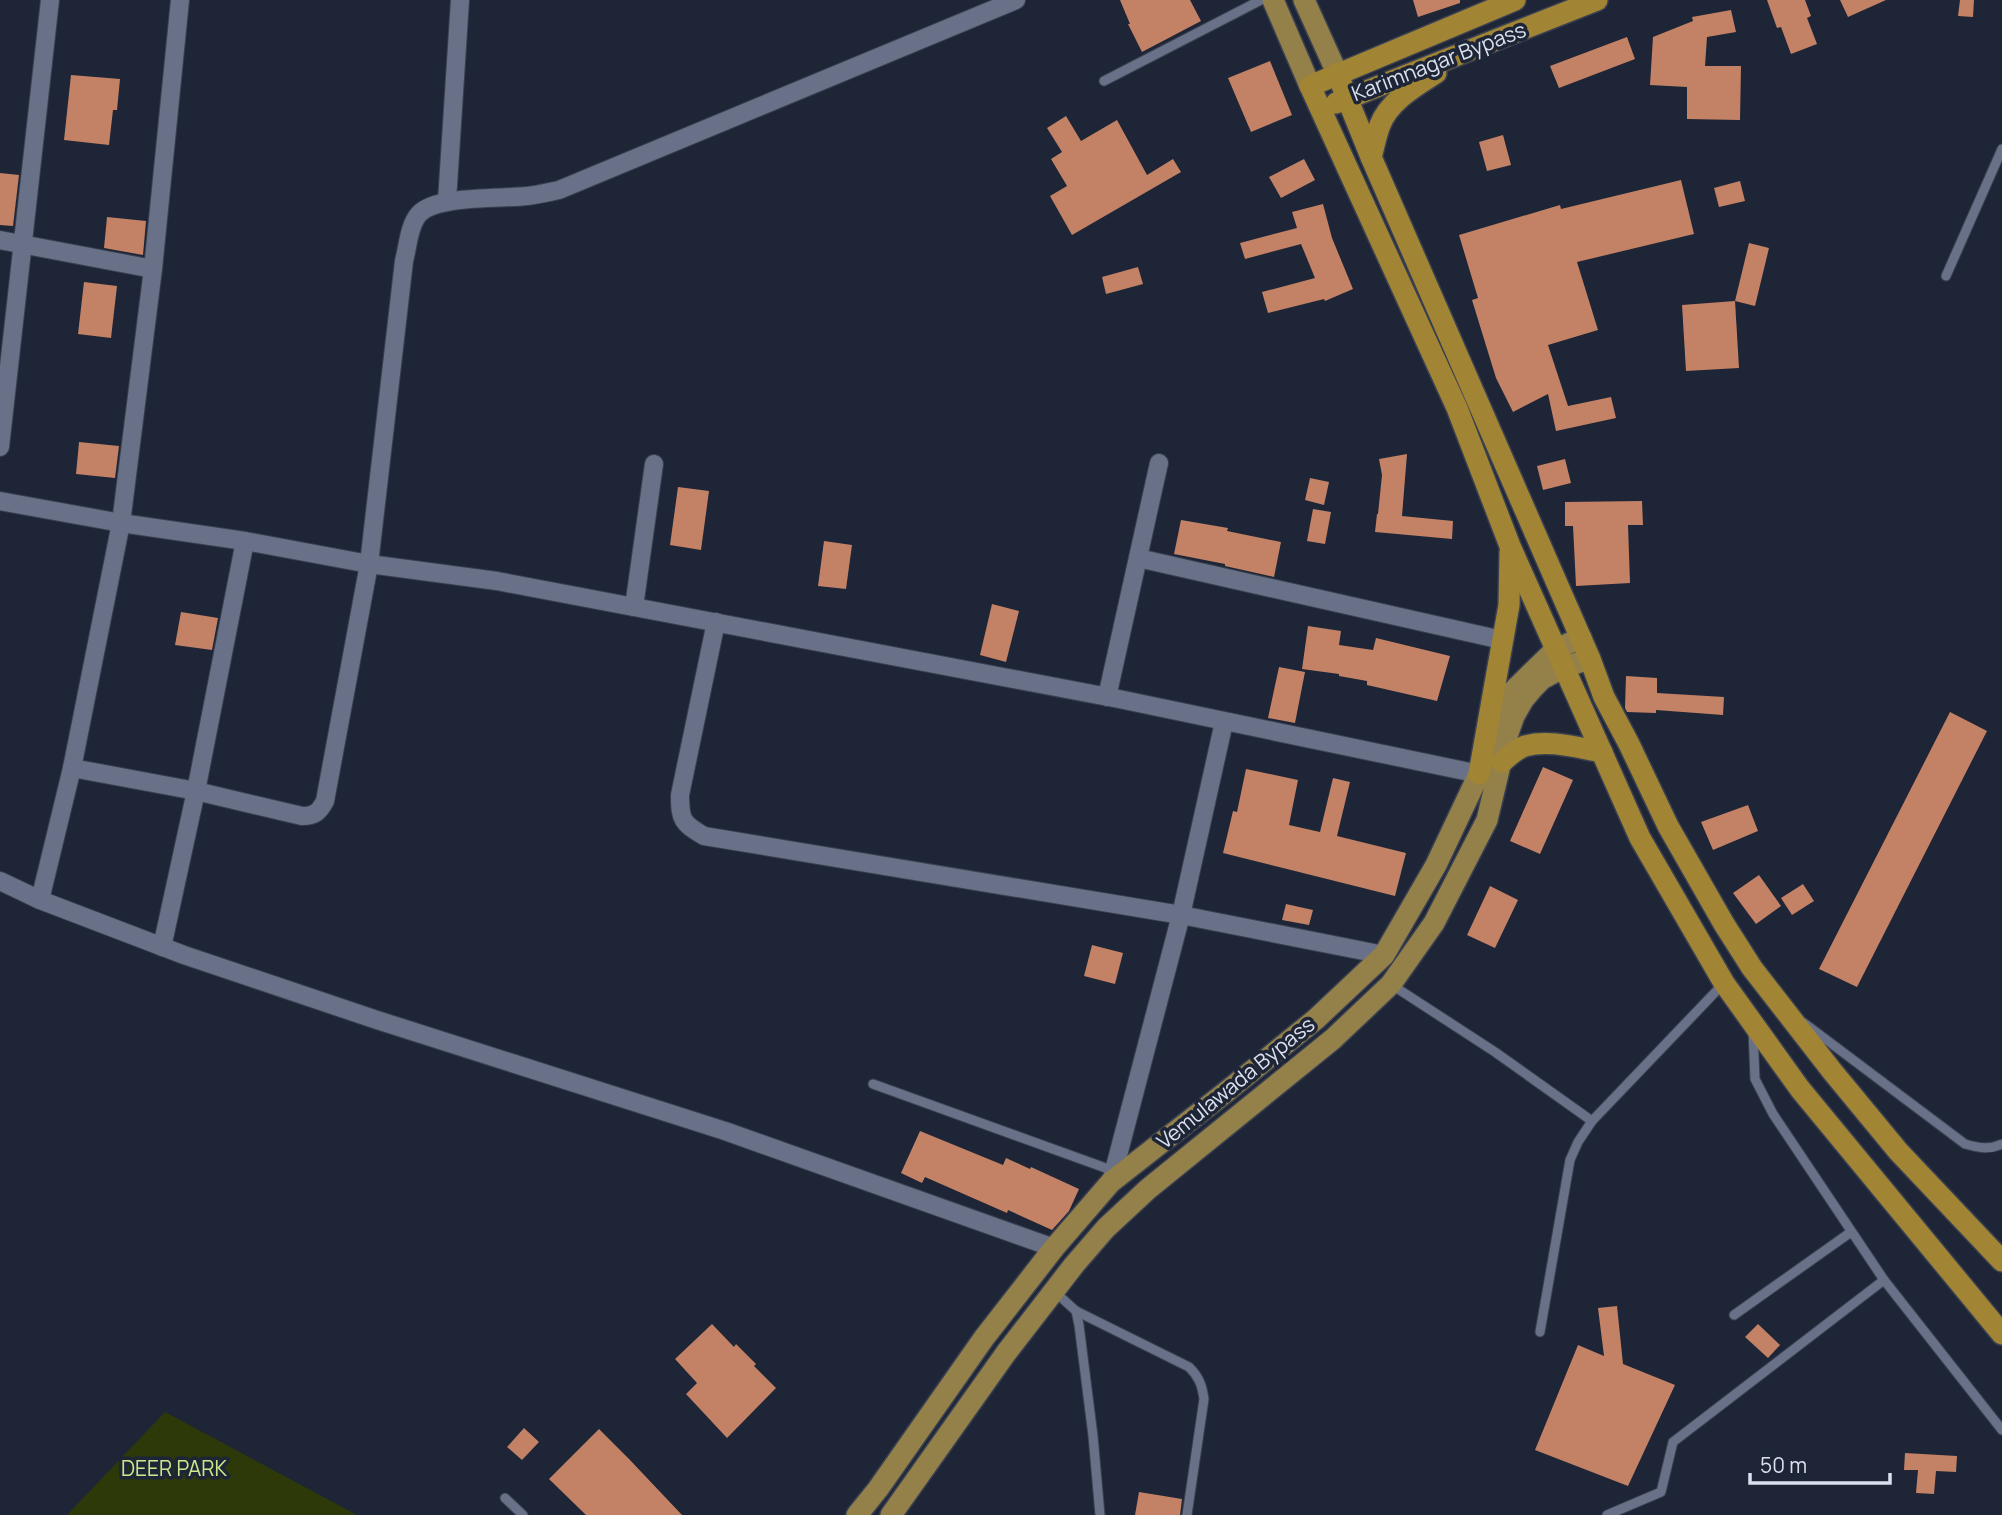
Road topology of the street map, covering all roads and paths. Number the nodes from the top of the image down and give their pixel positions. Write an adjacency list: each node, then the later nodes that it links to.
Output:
1 (50, 0): 20 (street)
2 (180, 0): 21 (street)
3 (460, 0): 18 (street)
4 (1016, 0): 18 (street)
5 (1261, 0): 12 (lane)
6 (1273, 0): 13 (main road)
7 (1304, 0): 11 (main road)
8 (1516, 0): 11 (highway, Karimnagar Bypass)
9 (1597, 0): 10 (highway, Karimnagar Bypass)
10 (1476, 47): 14 (highway, Karimnagar Bypass); 17 (highway)
11 (1337, 74): 13 (highway, Karimnagar Bypass); 14 (highway)
12 (1104, 82)
13 (1310, 86): 15 (highway)
14 (1346, 98): 15 (highway, Karimnagar Bypass); 17 (highway)
15 (1320, 110): 29 (highway)
16 (2002, 149): 22 (lane)
17 (1371, 157): 34 (highway)
18 (447, 201): 31 (street)
19 (0, 240): 20 (street)
20 (22, 244): 21 (street); 23 (street)
21 (153, 269): 27 (street)
22 (1946, 276)
23 (0, 447)
24 (1159, 463): 30 (street)
25 (654, 464): 32 (street)
26 (0, 501): 27 (street)
27 (121, 523): 28 (street); 42 (street)
28 (245, 541): 31 (street); 44 (street)
29 (1510, 545): 35 (highway); 36 (highway)
30 (1138, 558): 35 (street); 38 (street)
31 (369, 564): 32 (street); 44 (street)
32 (634, 607): 33 (street)
33 (716, 622): 38 (street); 47 (street)
34 (1581, 638): 36 (main road, Vemulawada Bypass); 37 (highway)
35 (1502, 640): 43 (highway)
36 (1560, 658): 37 (main road, Vemulawada Bypass); 40 (highway); 41 (main road, Vemulawada Bypass); 43 (main road, Vemulawada Bypass)
37 (1590, 659): 52 (highway)
38 (1107, 697): 39 (street)
39 (1224, 722): 43 (street); 47 (street)
40 (1602, 752): 41 (highway); 50 (highway)
41 (1503, 762): 51 (main road, Vemulawada Bypass)
42 (72, 768): 44 (street); 46 (street)
43 (1479, 775): 49 (main road, Vemulawada Bypass)
44 (196, 792): 48 (street)
45 (0, 881): 46 (street)
46 (40, 900): 48 (street)
47 (1181, 915): 49 (street); 57 (street)
48 (162, 947): 59 (street)
49 (1384, 955): 57 (main road, Vemulawada Bypass)
50 (1724, 983): 53 (highway); 55 (lane)
51 (1391, 984): 55 (lane); 62 (main road, Vemulawada Bypass)
52 (1780, 1006): 56 (lane); 60 (highway)
53 (1753, 1023): 58 (lane); 66 (highway)
54 (873, 1084): 57 (lane)
55 (1592, 1121): 65 (lane)
56 (2002, 1144)
57 (1112, 1176): 59 (main road, Vemulawada Bypass)
58 (1851, 1232): 61 (lane); 64 (lane)
59 (1054, 1248): 70 (main road, Vemulawada Bypass)
60 (2002, 1261)
61 (1885, 1280): 67 (lane); 74 (lane)
62 (1054, 1291): 63 (lane); 71 (main road, Vemulawada Bypass)
63 (1076, 1311): 72 (lane); 73 (lane)
64 (1734, 1315)
65 (1540, 1332)
66 (2002, 1334)
67 (2002, 1430)
68 (505, 1498): 69 (lane)
69 (523, 1515)
70 (857, 1515)
71 (891, 1515)
72 (1100, 1515)
73 (1187, 1515)
74 (1608, 1515)

